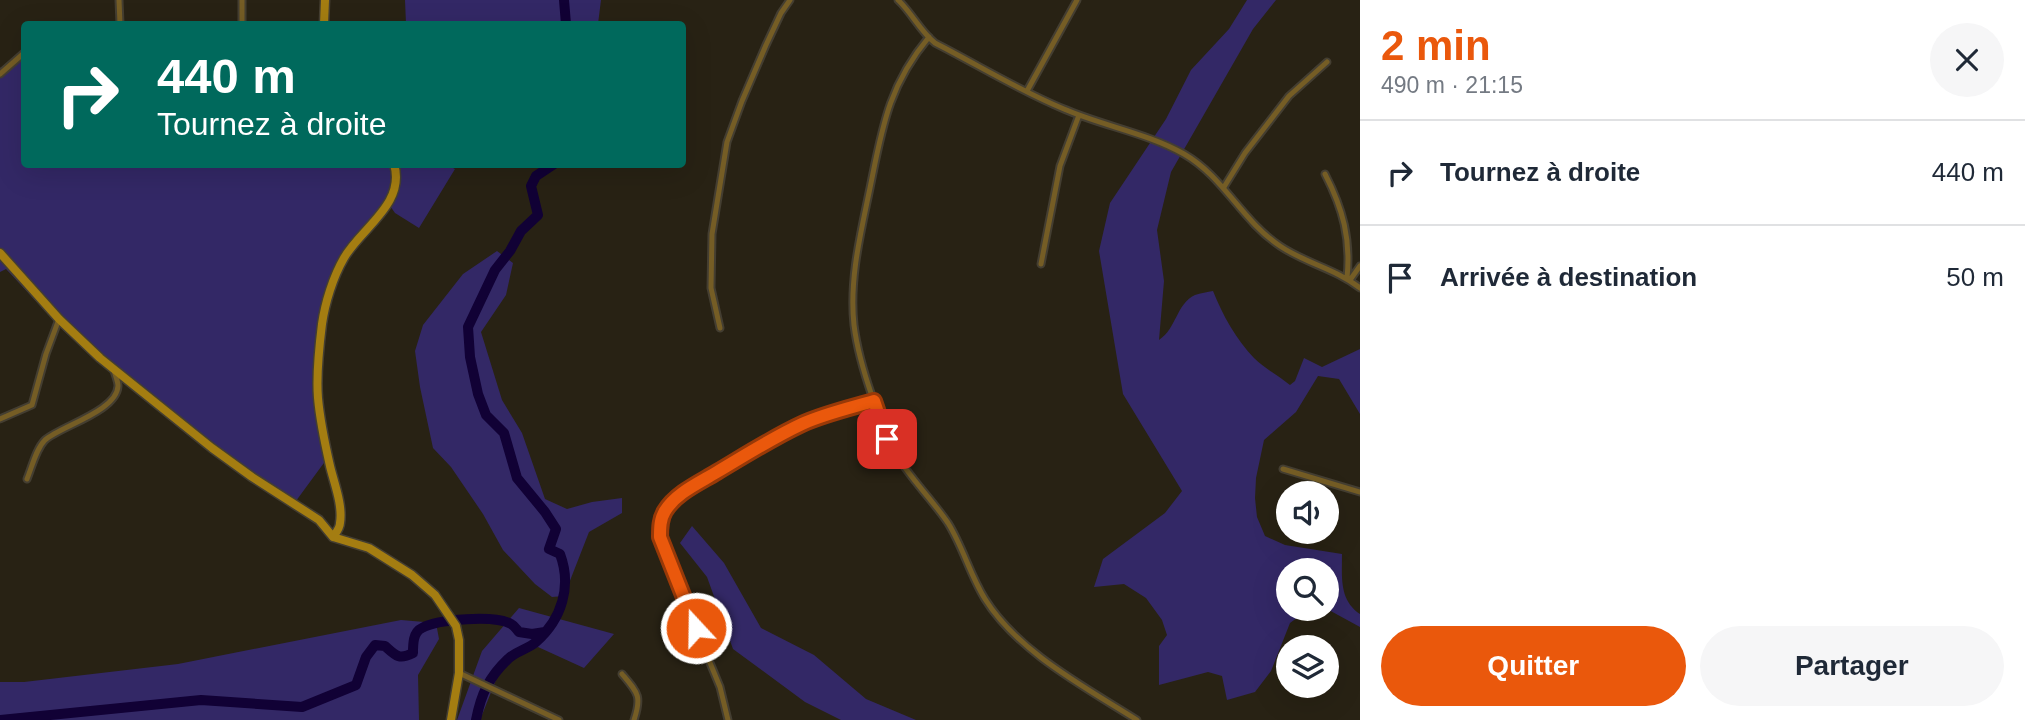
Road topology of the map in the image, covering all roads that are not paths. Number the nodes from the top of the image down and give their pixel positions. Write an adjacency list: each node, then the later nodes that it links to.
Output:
1 (119, 0): 7 (street)
2 (242, 0): 8 (street)
3 (325, 0): 9 (main road)
4 (790, 0): 25 (street)
5 (898, 0): 10 (street)
6 (1077, 0): 14 (street)
7 (120, 21)
8 (242, 21)
9 (324, 21)
10 (929, 37): 14 (street); 27 (street)
11 (21, 55): 13 (street)
12 (1327, 62): 18 (street)
13 (0, 74)
14 (1027, 91): 15 (street)
15 (1079, 115): 18 (street); 20 (street)
16 (395, 168): 32 (main road)
17 (1325, 174): 22 (street)
18 (1224, 187): 22 (street)
19 (0, 253): 24 (main road)
20 (1041, 264)
21 (1360, 266): 22 (street)
22 (1348, 279): 23 (street)
23 (1360, 288)
24 (59, 319): 26 (main road); 28 (street)
25 (720, 328)
26 (114, 370): 30 (street); 32 (main road)
27 (874, 401): 38 (street); 39 (street)
28 (0, 419)
29 (1283, 469): 31 (street)
30 (27, 479)
31 (1360, 492)
32 (333, 537): 33 (main road)
33 (459, 673): 35 (main road); 36 (street)
34 (622, 674): 37 (street)
35 (451, 720)
36 (559, 720)
37 (634, 720)
38 (728, 720)
39 (1137, 720)

